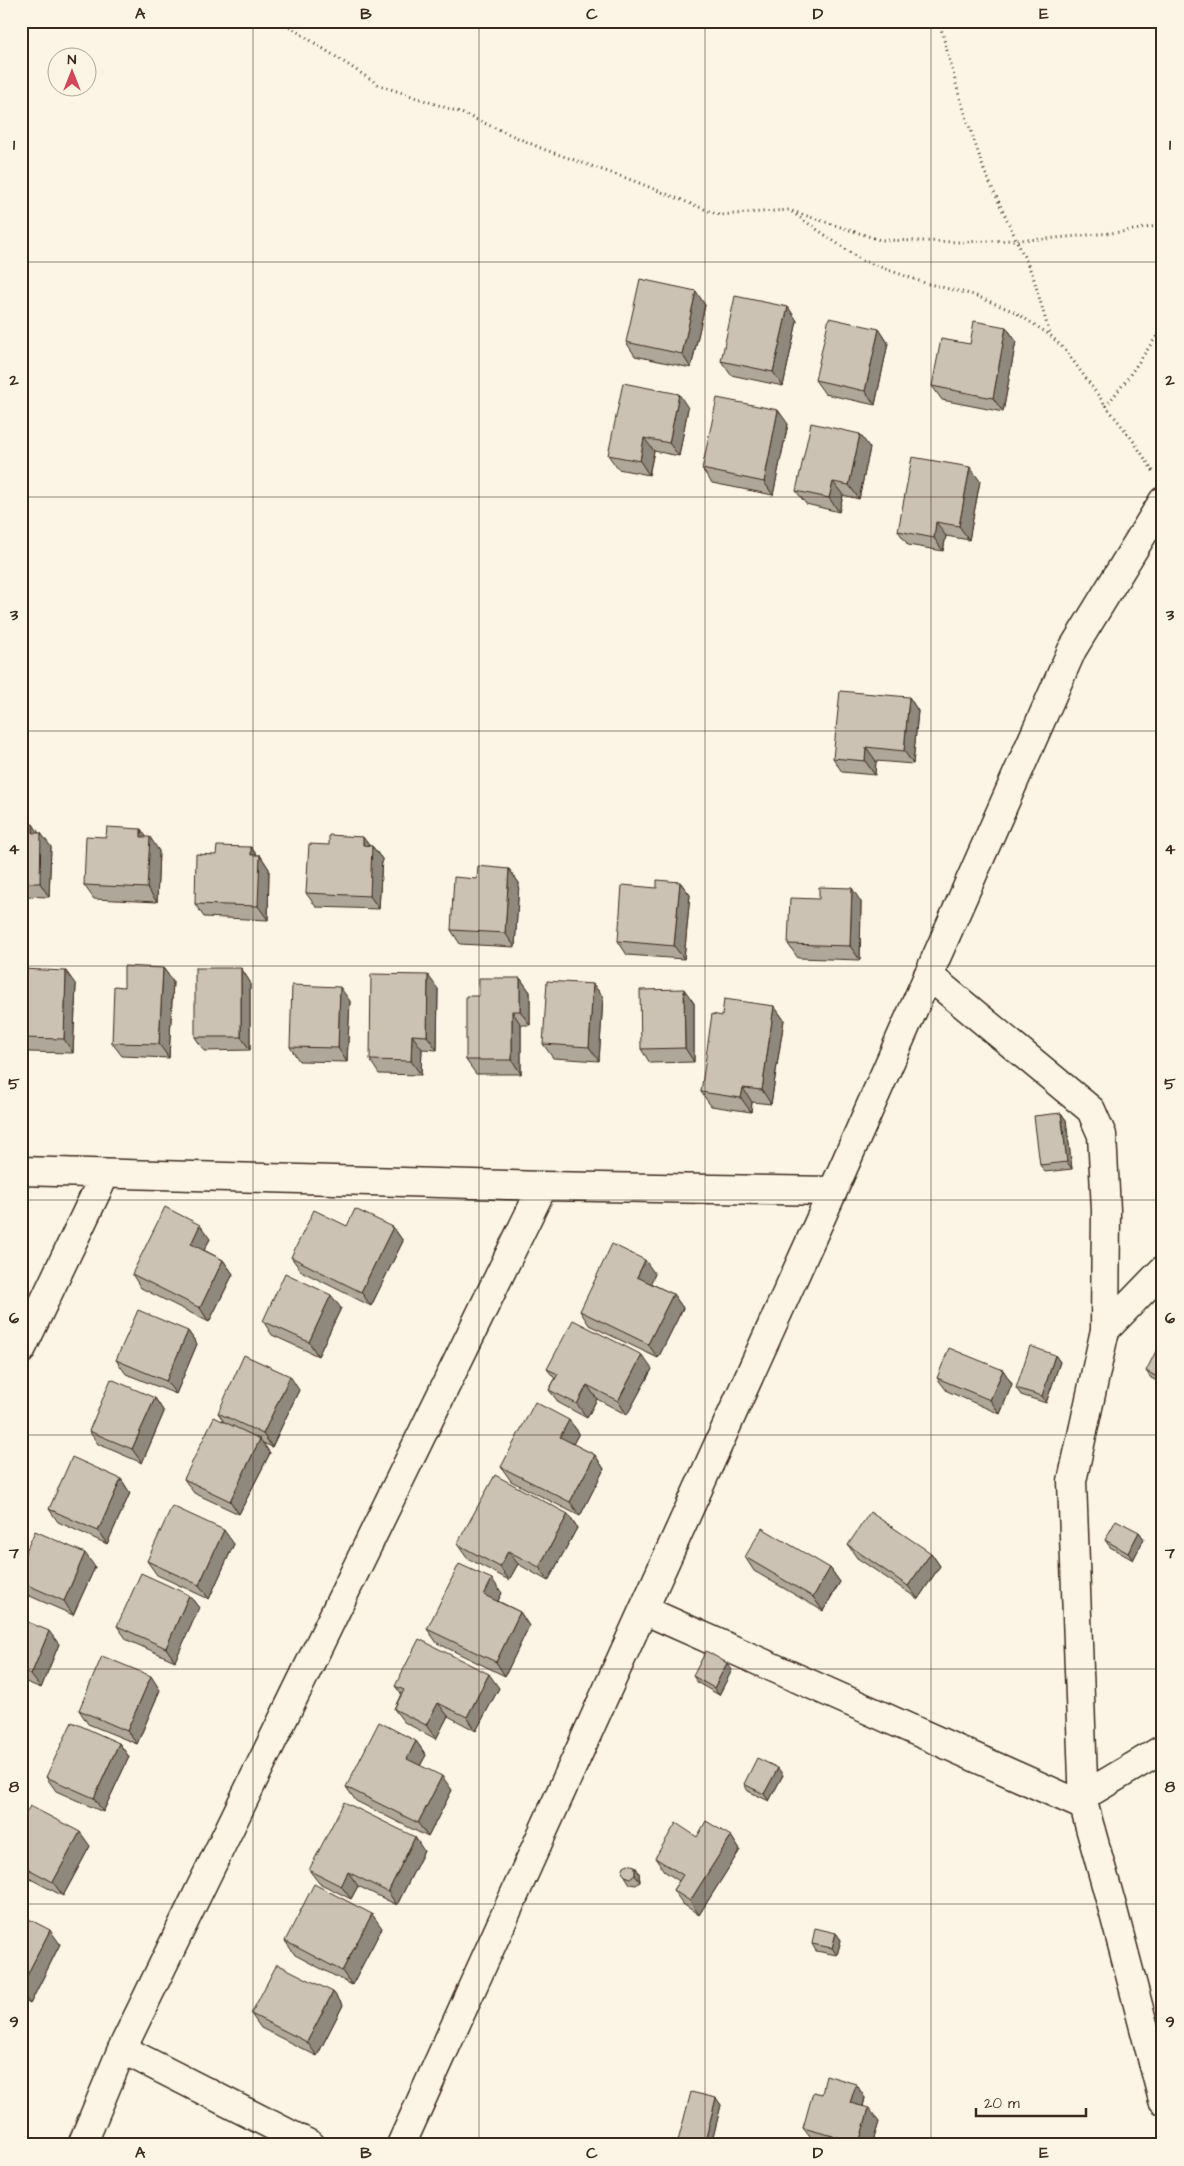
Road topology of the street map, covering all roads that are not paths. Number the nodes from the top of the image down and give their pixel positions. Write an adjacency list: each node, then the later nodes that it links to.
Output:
1 (1162, 502): 2 (street)
2 (928, 975): 6 (street); 8 (street)
3 (21, 1171): 4 (street)
4 (105, 1174): 5 (street); 9 (street)
5 (543, 1186): 6 (street); 13 (street)
6 (833, 1191): 10 (street)
7 (1163, 1270): 8 (street)
8 (1105, 1330): 12 (street)
9 (21, 1350)
10 (644, 1610): 12 (street); 17 (street)
11 (1163, 1749): 12 (street)
12 (1083, 1801): 14 (street)
13 (122, 2049): 15 (street); 16 (street)
14 (1163, 2100)
15 (82, 2145)
16 (311, 2145)
17 (401, 2145)

